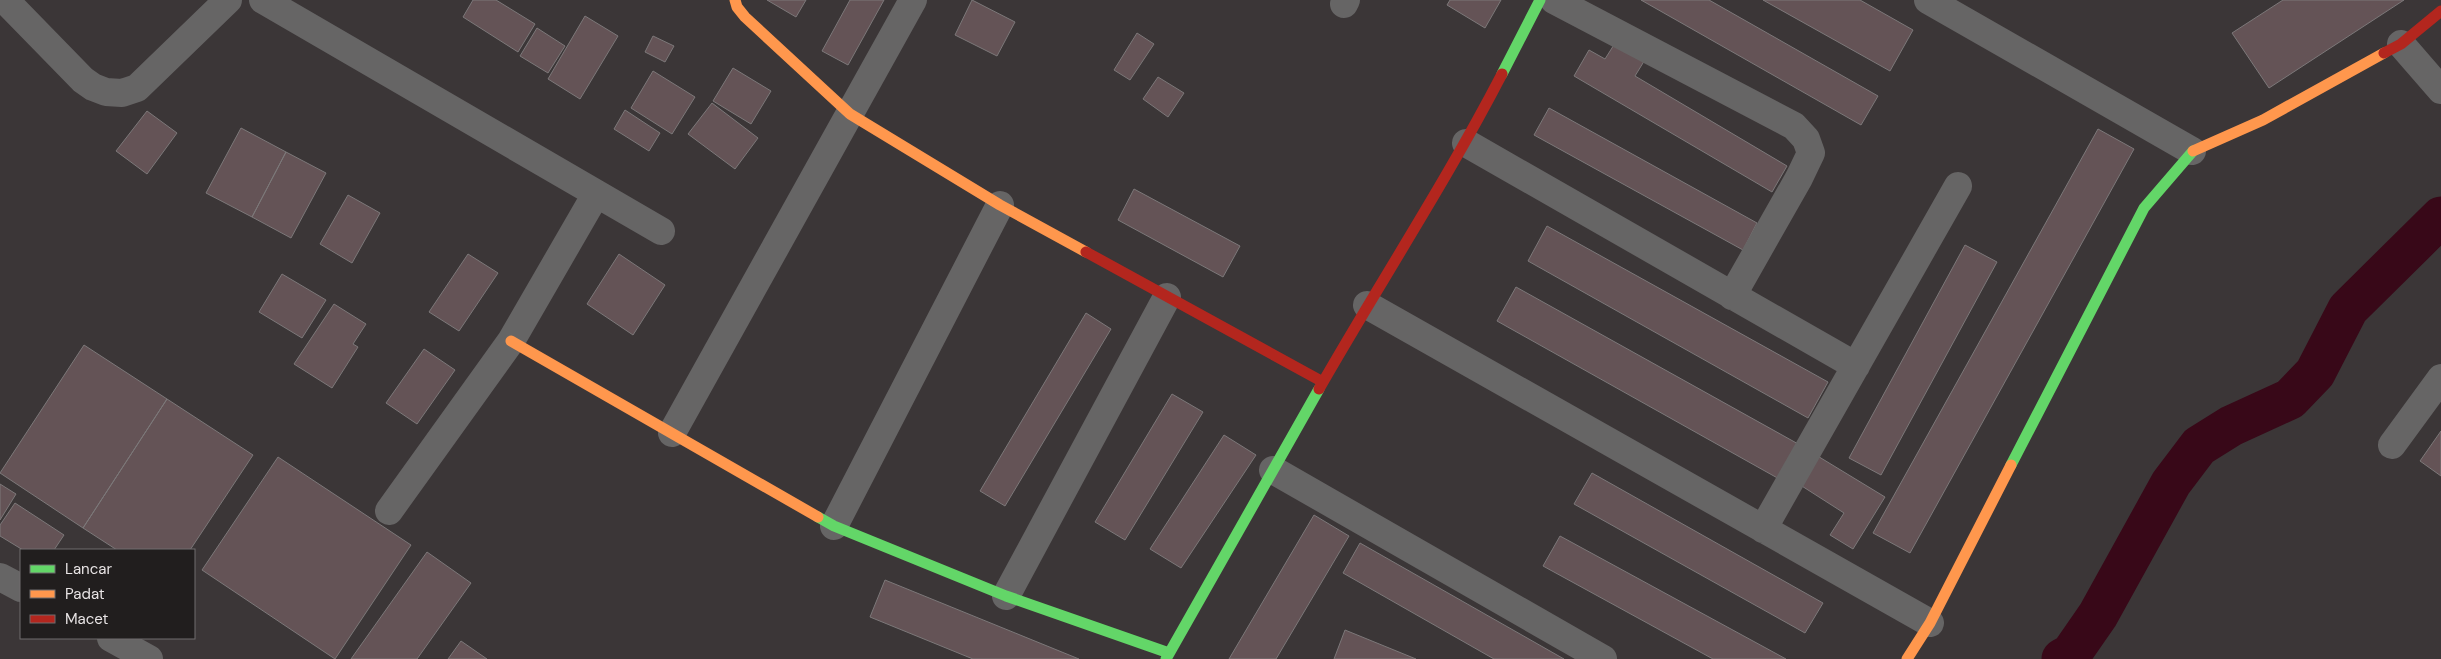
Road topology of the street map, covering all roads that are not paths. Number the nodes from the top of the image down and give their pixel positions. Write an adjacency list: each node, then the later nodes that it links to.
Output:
1 (5, 0): 2 (street)
2 (228, 0)
3 (263, 0): 16 (street)
4 (735, 0): 12 (street)
5 (913, 0): 12 (street)
6 (1540, 0): 13 (street)
7 (1554, 0): 19 (street)
8 (1928, 0): 14 (street)
9 (2441, 11): 10 (street)
10 (2401, 44): 11 (street); 14 (street)
11 (2441, 90)
12 (850, 114): 17 (street); 26 (street)
13 (1466, 143): 19 (street); 21 (street)
14 (2192, 151): 35 (street)
15 (1958, 186): 23 (street)
16 (596, 194): 18 (street); 22 (street)
17 (1000, 205): 20 (street); 30 (street)
18 (661, 231)
19 (1732, 296): 23 (street)
20 (1167, 297): 25 (street); 34 (street)
21 (1367, 305): 25 (street); 31 (street)
22 (511, 342): 26 (street); 29 (street)
23 (1856, 366): 31 (street)
24 (2441, 378): 27 (street)
25 (1323, 382): 28 (street)
26 (672, 433): 30 (street)
27 (2392, 445)
28 (1273, 470): 37 (street); 39 (street)
29 (389, 511)
30 (834, 526): 34 (street)
31 (1763, 529): 35 (street)
32 (0, 577): 33 (street)
33 (20, 587)
34 (1006, 596): 37 (street)
35 (1930, 623): 40 (street)
36 (113, 639): 38 (street)
37 (1167, 656)
38 (149, 659)
39 (1603, 659)
40 (1907, 659)

